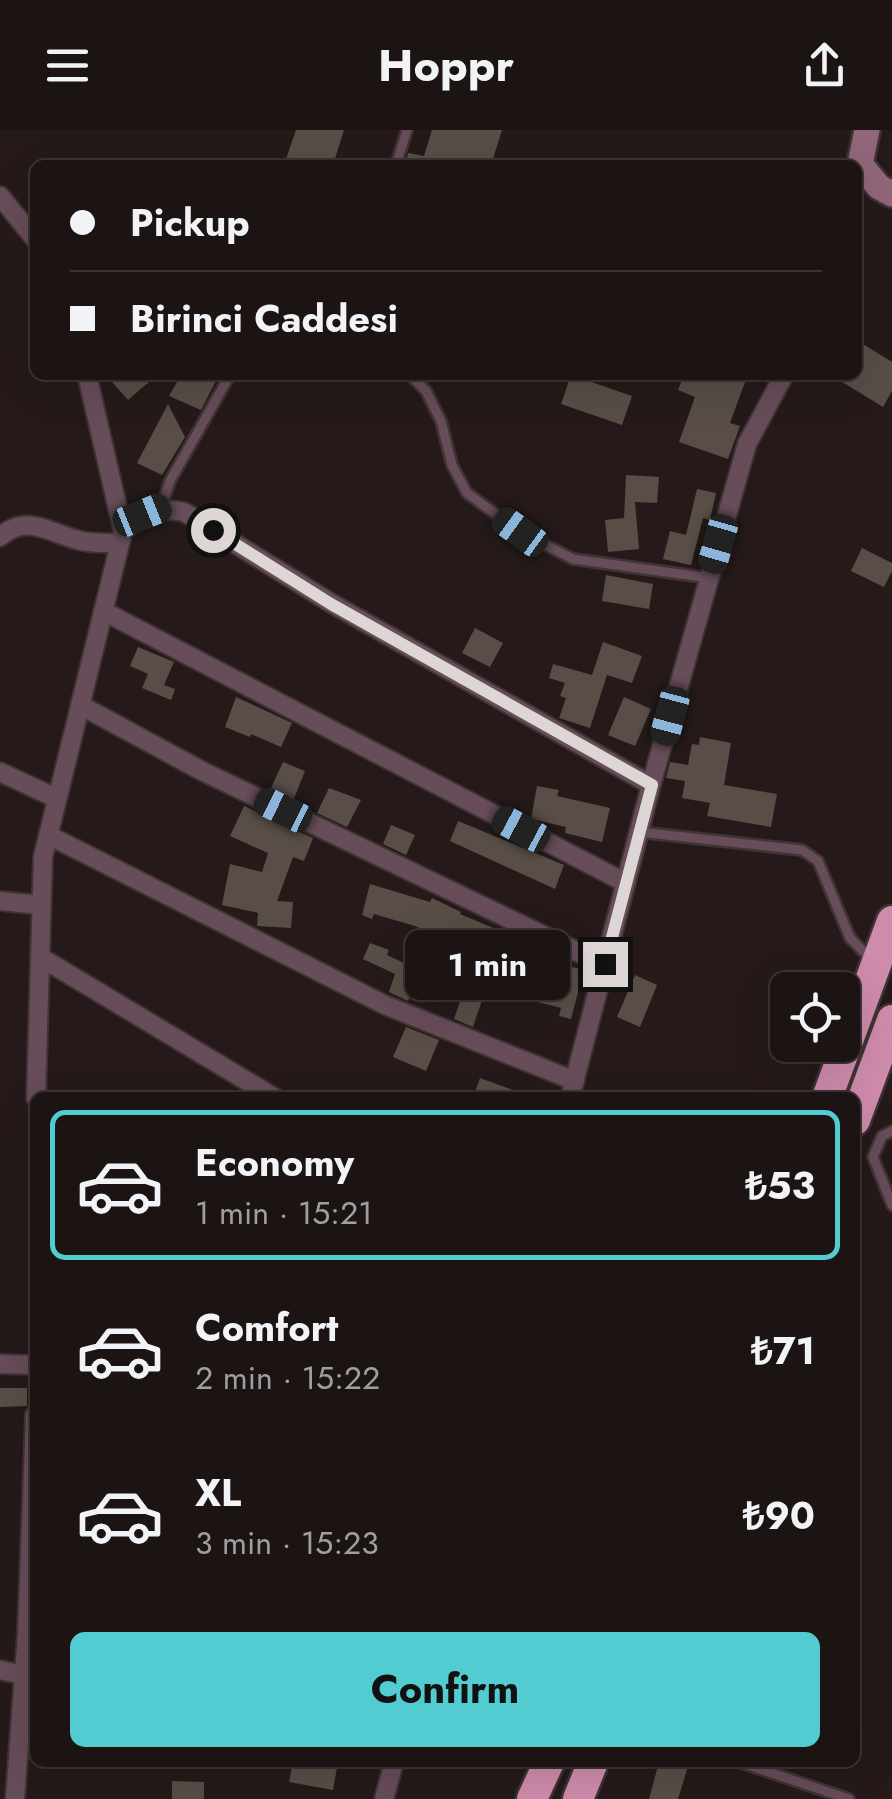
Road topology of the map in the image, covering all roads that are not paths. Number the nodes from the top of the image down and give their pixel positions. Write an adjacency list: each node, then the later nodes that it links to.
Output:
1 (406, 130): 3 (lane)
2 (867, 130): 4 (street)
3 (397, 160)
4 (861, 160)
5 (862, 173): 6 (street)
6 (892, 194)
7 (0, 196): 8 (street)
8 (30, 234)
9 (89, 380): 15 (street)
10 (227, 380): 13 (lane)
11 (415, 380): 16 (lane)
12 (781, 380): 16 (street)
13 (161, 508): 15 (street); 20 (street)
14 (0, 537): 15 (street)
15 (122, 537): 17 (street)
16 (709, 578): 20 (street)
17 (103, 612): 18 (street); 24 (street)
18 (80, 705): 21 (street); 29 (street)
19 (0, 772): 21 (street)
20 (652, 785): 22 (street)
21 (56, 798): 23 (street)
22 (639, 832): 24 (street); 30 (lane)
23 (48, 835): 26 (street); 32 (street)
24 (626, 883): 29 (street)
25 (0, 902): 26 (street)
26 (42, 905): 28 (street)
27 (892, 921): 30 (highway)
28 (40, 957): 33 (street); 34 (street)
29 (605, 964): 32 (street)
30 (876, 964): 35 (highway)
31 (892, 1020): 36 (highway)
32 (572, 1089)
33 (36, 1092)
34 (265, 1092)
35 (829, 1092)
36 (860, 1106)
37 (892, 1131): 38 (lane)
38 (892, 1205)
39 (0, 1364): 40 (street)
40 (30, 1365)
41 (30, 1617): 43 (street)
42 (0, 1670): 43 (street)
43 (24, 1675): 48 (street)
44 (393, 1767): 49 (street)
45 (547, 1767): 50 (highway)
46 (592, 1767): 51 (highway)
47 (754, 1767): 52 (lane)
48 (16, 1799)
49 (384, 1799)
50 (532, 1799)
51 (578, 1799)
52 (848, 1799)

